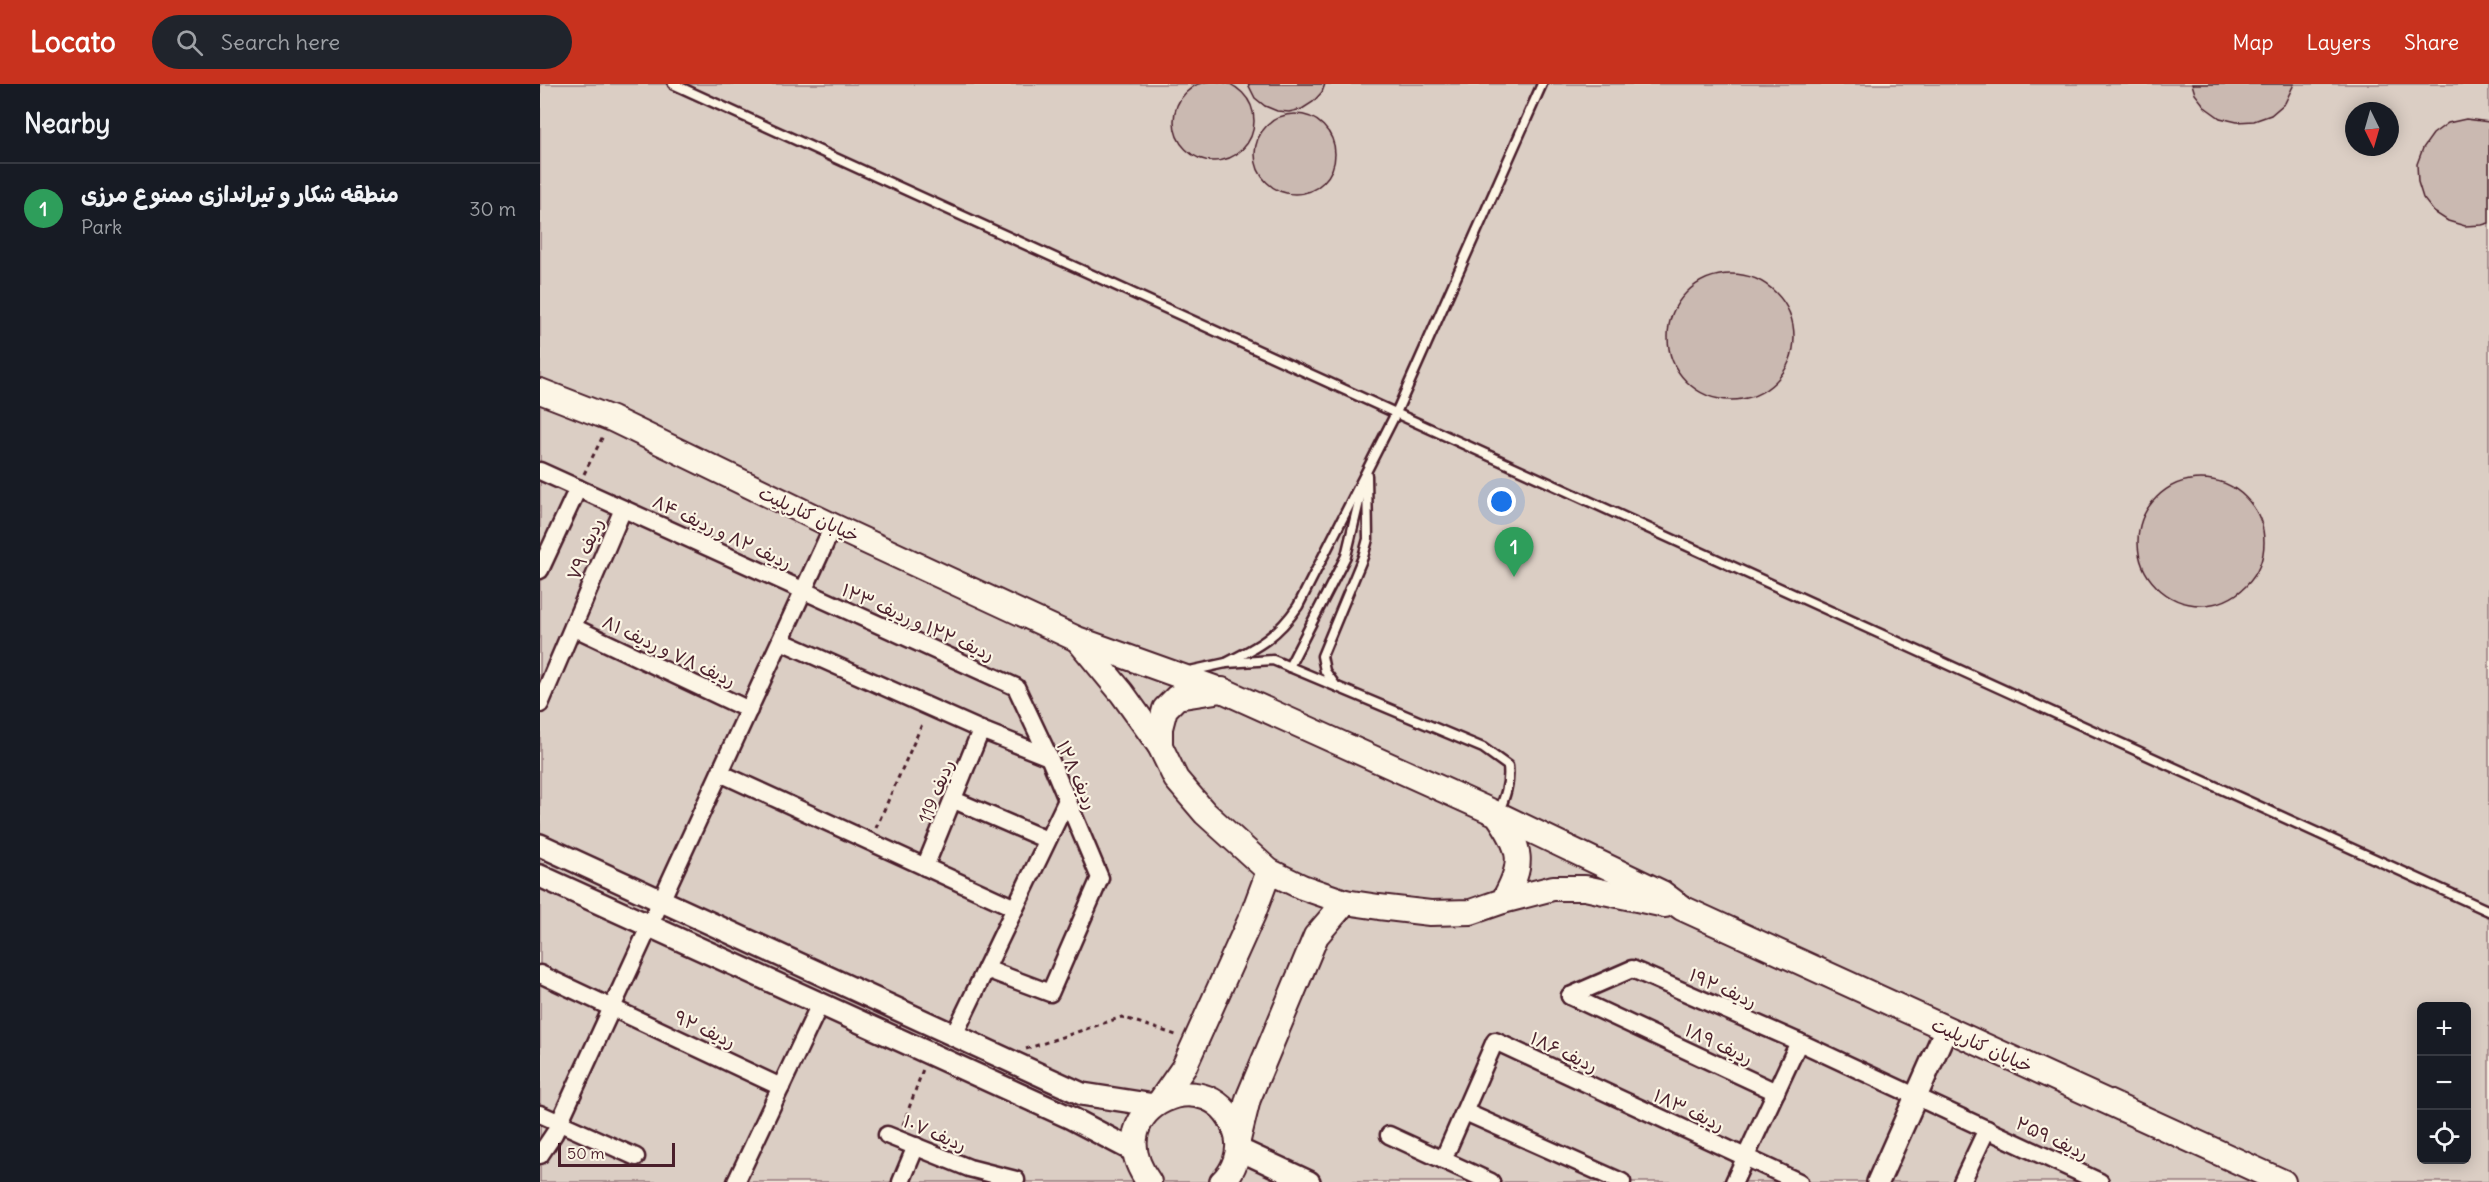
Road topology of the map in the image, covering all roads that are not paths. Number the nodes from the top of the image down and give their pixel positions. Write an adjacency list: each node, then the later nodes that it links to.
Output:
1 (673, 84): 4 (lane)
2 (1542, 84): 4 (lane)
3 (540, 392): 9 (main road, خیابان کنارپلیت)
4 (1396, 413): 5 (lane); 40 (lane)
5 (1368, 469): 15 (lane); 16 (lane); 19 (lane)
6 (540, 471): 7 (street, ردیف ۸۲ و ردیف ۸۴)
7 (578, 488): 8 (street, ردیف ۸۲ و ردیف ۸۴); 10 (street)
8 (623, 508): 11 (street, ردیف ۸۲ و ردیف ۸۴); 12 (street, ردیف ۷۹)
9 (833, 526): 11 (street); 13 (main road, خیابان کنارپلیت)
10 (540, 570)
11 (805, 592): 14 (street); 18 (street, ردیف ۱۲۲ و ردیف ۱۲۳)
12 (573, 627): 21 (street, ردیف ۷۹); 22 (street, ردیف ۷۸ و ردیف ۸۱)
13 (1077, 639): 17 (main road, خیابان کنارپلیت); 24 (main road, خیابان کنارپلیت)
14 (781, 641): 22 (street); 23 (street)
15 (1226, 663): 16 (lane); 17 (lane)
16 (1289, 667): 19 (lane)
17 (1175, 675): 20 (main road, خیابان کنارپلیت)
18 (1016, 687): 25 (street, ردیف ۱۲۸)
19 (1336, 687): 29 (lane)
20 (1222, 690): 24 (main road); 29 (main road, خیابان کنارپلیت)
21 (540, 704)
22 (749, 710): 26 (street)
23 (981, 730): 25 (street); 27 (street, ردیف 119)
24 (1160, 746): 33 (main road, خیابان کنارپلیت)
25 (1049, 757): 28 (street, ردیف ۱۲۸)
26 (720, 773): 32 (street); 35 (street)
27 (954, 800): 30 (street); 32 (street, ردیف 119)
28 (1067, 800): 30 (street); 42 (street, ردیف ۱۲۸)
29 (1497, 814): 36 (main road); 39 (main road, خیابان کنارپلیت)
30 (1047, 840): 38 (street)
31 (540, 845): 35 (street)
32 (926, 867): 38 (street)
33 (1269, 871): 37 (main road, خیابان کنارپلیت); 54 (main road)
34 (540, 876): 41 (street)
35 (660, 900): 41 (street); 48 (street)
36 (1503, 901): 37 (main road, خیابان کنارپلیت); 39 (main road, خیابان کنارپلیت)
37 (1346, 902): 61 (main road)
38 (1015, 908): 42 (street)
39 (1682, 908): 47 (main road, خیابان کنارپلیت)
40 (2489, 912)
41 (648, 925): 45 (street); 46 (street)
42 (986, 969): 48 (street)
43 (540, 974): 46 (street, ردیف ۹۲)
44 (1570, 996): 49 (street, ردیف ۱۹۲); 51 (street, ردیف ۱۸۹)
45 (820, 1004): 50 (street); 67 (street)
46 (611, 1007): 50 (street, ردیف ۹۲); 57 (street)
47 (1946, 1029): 52 (street); 81 (main road, خیابان کنارپلیت)
48 (954, 1035): 54 (street)
49 (1799, 1042): 51 (street); 52 (street, ردیف ۱۹۲)
50 (782, 1087): 70 (street)
51 (1776, 1092): 65 (street)
52 (1916, 1097): 58 (street, ردیف ۲۵۹); 78 (street)
53 (1617, 1098): 55 (street, ردیف ۱۸۶); 65 (street, ردیف ۱۸۳)
54 (1157, 1103): 61 (main road); 67 (main road)
55 (1465, 1112): 66 (street); 75 (street)
56 (540, 1114): 57 (street)
57 (558, 1123): 63 (street); 64 (street)
58 (1987, 1130): 79 (street); 80 (street, ردیف ۲۵۹)
59 (1389, 1135): 66 (street)
60 (893, 1137): 62 (street, ردیف ۱۰۷)
61 (1238, 1145): 72 (main road); 73 (street)
62 (916, 1146): 68 (street, ردیف ۱۰۷); 71 (street)
63 (540, 1155)
64 (636, 1157)
65 (1745, 1157): 76 (street); 77 (street, ردیف ۱۸۳)
66 (1443, 1160): 74 (street)
67 (1139, 1171)
68 (966, 1175): 69 (street, ردیف ۱۰۷)
69 (1016, 1180)
70 (736, 1182)
71 (901, 1182)
72 (1222, 1182)
73 (1309, 1182)
74 (1491, 1182)
75 (1622, 1182)
76 (1734, 1182)
77 (1798, 1182)
78 (1878, 1182)
79 (1962, 1182)
80 (2100, 1182)
81 (2283, 1182)

